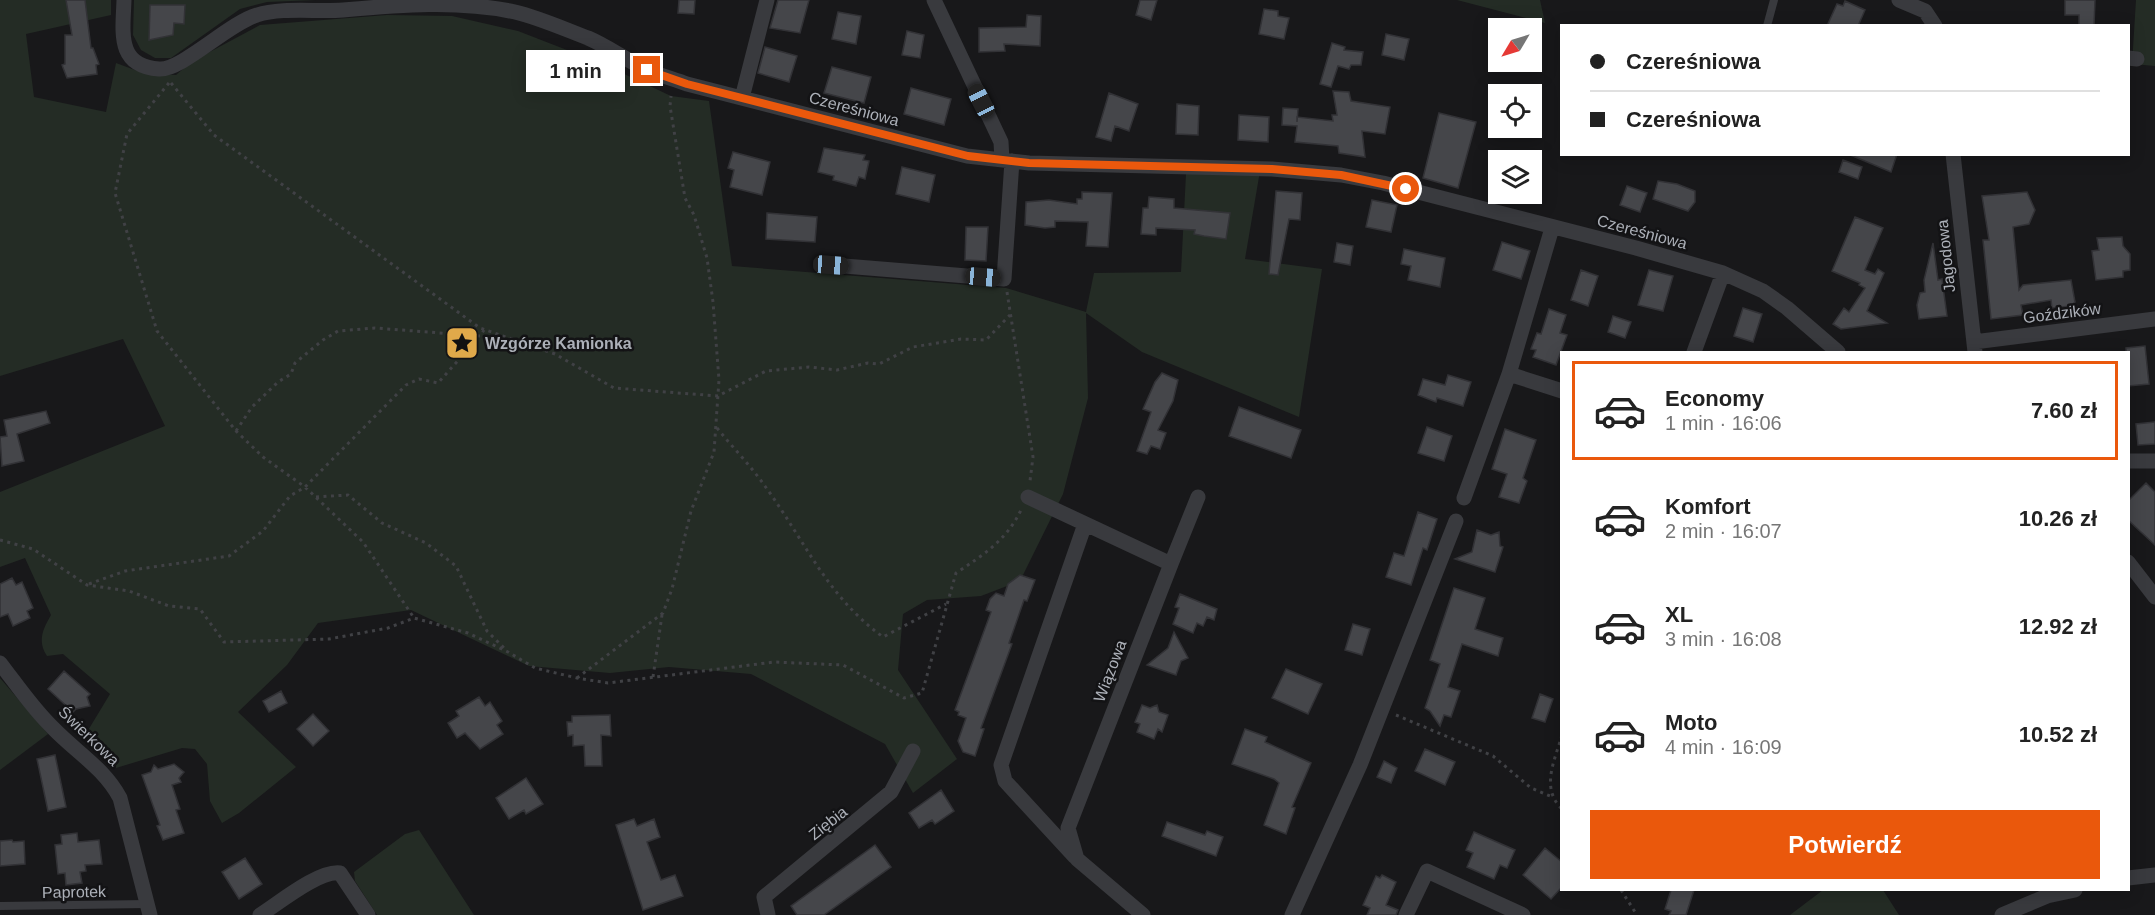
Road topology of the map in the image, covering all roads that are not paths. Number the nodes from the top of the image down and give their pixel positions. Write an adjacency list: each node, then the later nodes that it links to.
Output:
1 (124, 0): 8 (street, Czereśniowa)
2 (767, 0): 8 (street)
3 (934, 0): 10 (street)
4 (1774, 0): 6 (lane)
5 (1899, 0): 7 (street)
6 (1768, 24)
7 (1934, 24)
8 (742, 98): 10 (street, Czereśniowa)
9 (1953, 156): 15 (street, Jagodowa)
10 (1007, 160): 11 (street, Czereśniowa); 12 (street)
11 (1551, 228): 13 (street, Czereśniowa); 18 (street)
12 (831, 265)
13 (1723, 273): 16 (street); 17 (street, Czereśniowa)
14 (2155, 319): 15 (street, Goździków)
15 (1974, 347)
16 (1694, 351)
17 (1837, 351)
18 (1509, 374): 19 (street); 24 (street)
19 (1560, 391)
20 (2130, 461): 21 (street)
21 (2155, 461)
22 (1028, 497): 26 (street)
23 (1198, 497): 27 (street, Wiązowa)
24 (1464, 498)
25 (1456, 521): 42 (street)
26 (1085, 524): 27 (street); 32 (street)
27 (1171, 564): 32 (street, Wiązowa)
28 (2130, 565): 29 (street)
29 (2155, 597)
30 (0, 663): 37 (street, Świerkowa)
31 (913, 751): 40 (street, Ziębia)
32 (1077, 859): 41 (street)
33 (2155, 875): 34 (street)
34 (2130, 878)
35 (2070, 891): 45 (street)
36 (0, 906): 37 (lane, Paprotek)
37 (149, 910)
38 (260, 915): 39 (street)
39 (368, 915)
40 (768, 915)
41 (1143, 915)
42 (1292, 915)
43 (1406, 915): 44 (street)
44 (1523, 915)
45 (2002, 915)

